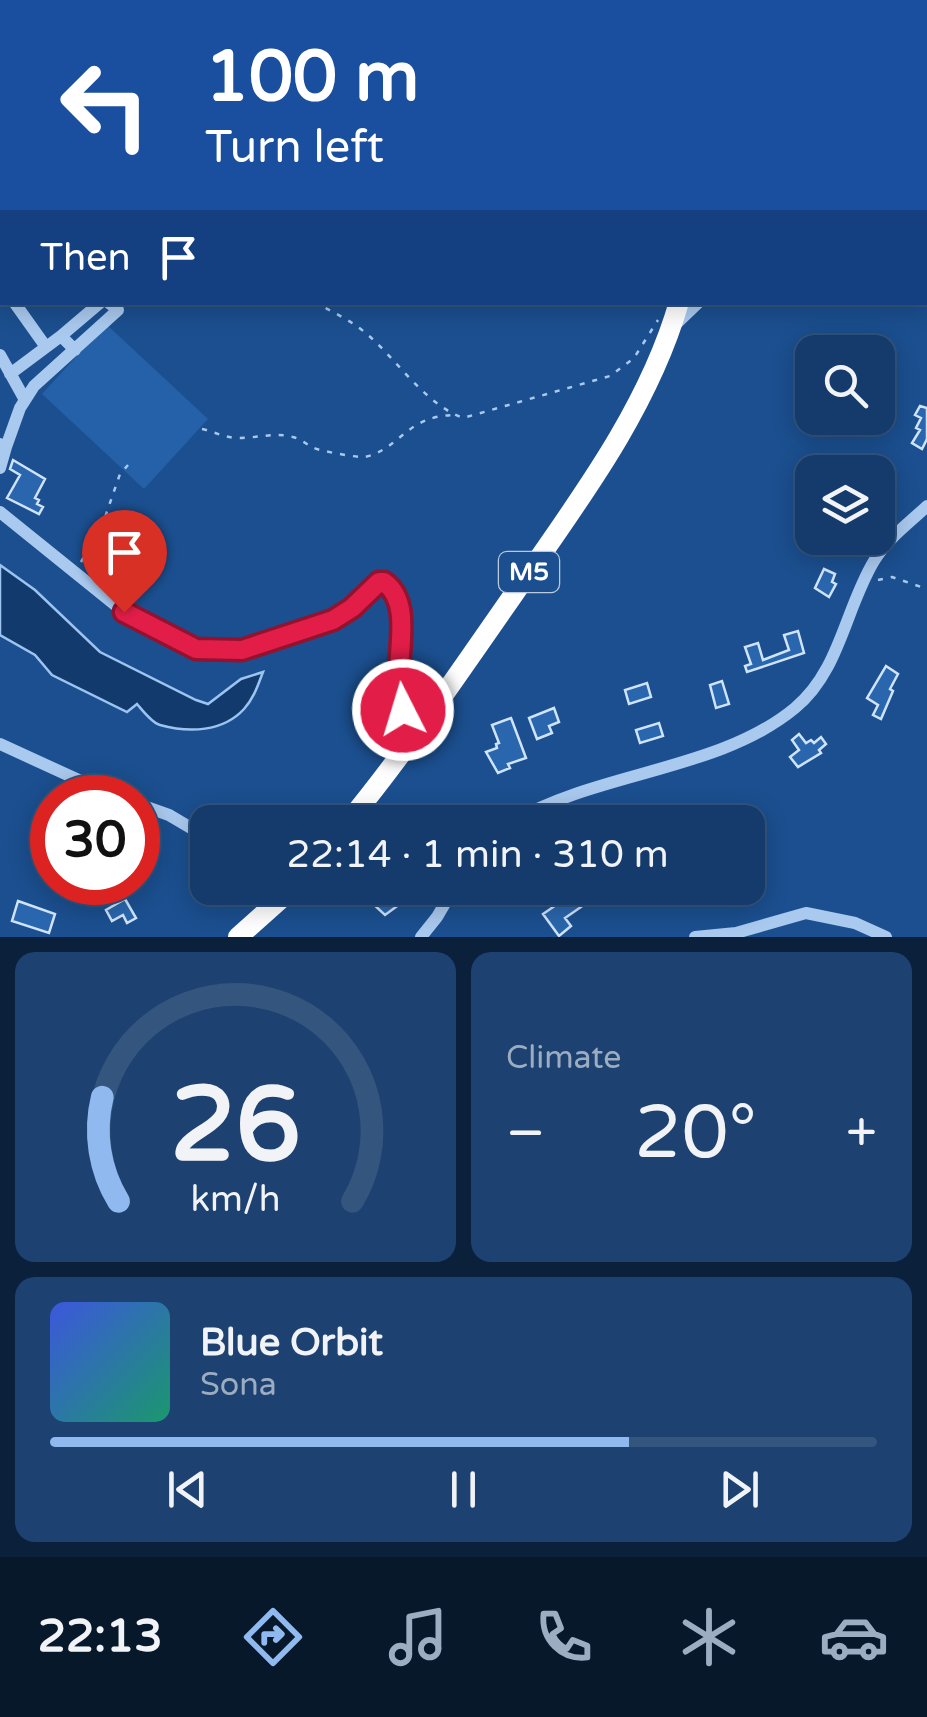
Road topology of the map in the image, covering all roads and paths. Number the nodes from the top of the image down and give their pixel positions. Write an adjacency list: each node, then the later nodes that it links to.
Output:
1 (16, 305): 9 (street)
2 (100, 305): 8 (street)
3 (109, 305): 10 (street)
4 (320, 305): 14 (path)
5 (677, 305): 7 (highway, M5)
6 (693, 305): 7 (street)
7 (666, 322): 14 (path); 25 (highway, M5)
8 (61, 336): 9 (street); 10 (street)
9 (46, 347): 12 (street)
10 (74, 350): 13 (street)
11 (0, 354): 12 (street)
12 (10, 374): 13 (street)
13 (25, 400): 16 (street)
14 (454, 414): 15 (path)
15 (202, 429)
16 (3, 446): 18 (street)
17 (128, 465): 21 (path)
18 (0, 468)
19 (927, 506): 22 (street)
20 (0, 512): 21 (street)
21 (76, 572): 24 (street)
22 (862, 585): 23 (path); 30 (street)
23 (927, 589)
24 (403, 710): 25 (street); 26 (street)
25 (426, 720): 26 (highway, M5)
26 (411, 742): 29 (highway, M5)
27 (0, 744): 28 (street)
28 (68, 775)
29 (361, 805)
30 (550, 805)
31 (160, 812): 32 (street)
32 (190, 827)
33 (269, 905): 35 (highway)
34 (445, 905): 36 (street)
35 (238, 937)
36 (421, 937)
37 (695, 937): 38 (street)
38 (886, 937)

